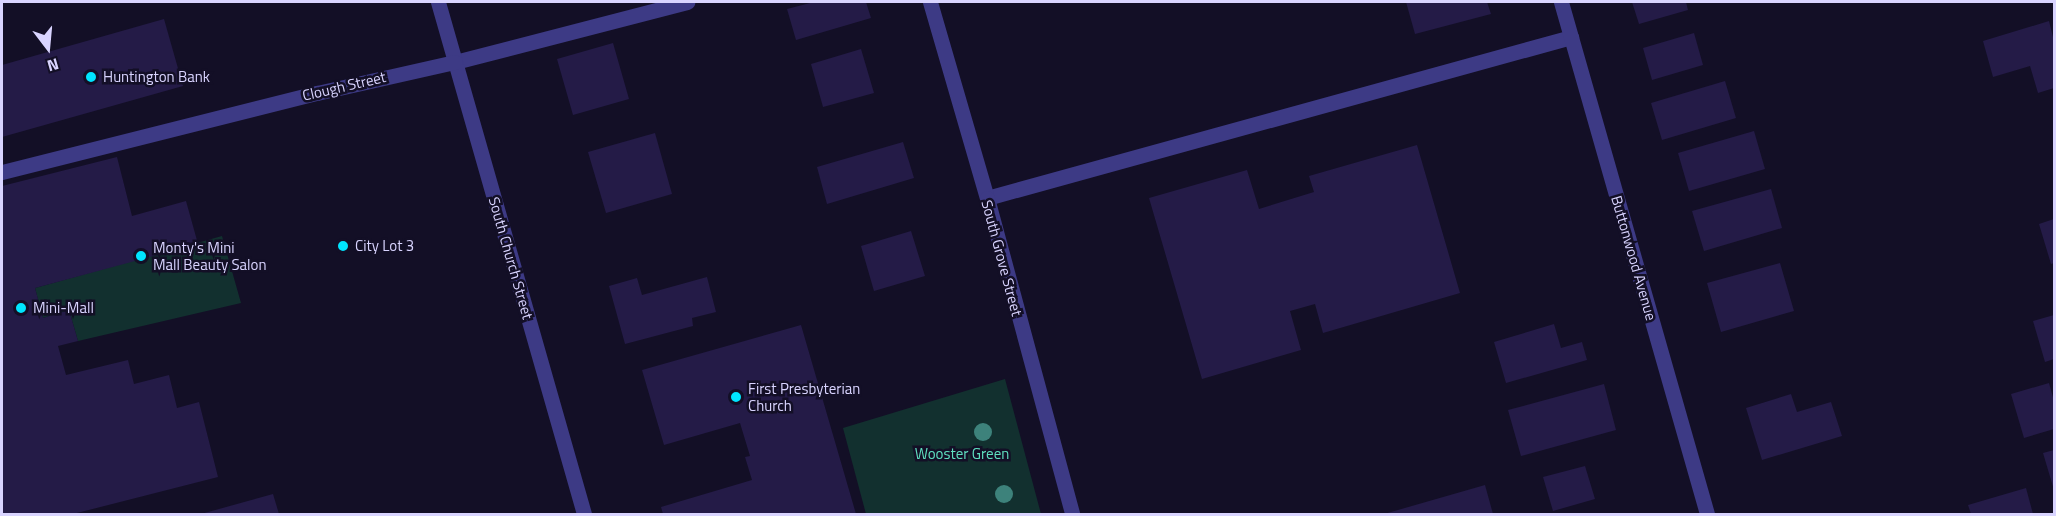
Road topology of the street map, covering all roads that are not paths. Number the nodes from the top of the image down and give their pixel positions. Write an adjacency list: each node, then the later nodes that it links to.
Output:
1 (438, 2): 6 (street, South Church Street)
2 (687, 2): 6 (street, Clough Street)
3 (930, 2): 8 (street, South Grove Street)
4 (1560, 2): 5 (street, Buttonwood Avenue)
5 (1571, 37): 8 (street); 11 (street, Buttonwood Avenue)
6 (455, 62): 7 (street, Clough Street); 9 (street, South Church Street)
7 (2, 172)
8 (987, 198): 10 (street, South Grove Street)
9 (584, 514)
10 (1072, 514)
11 (1707, 514)

